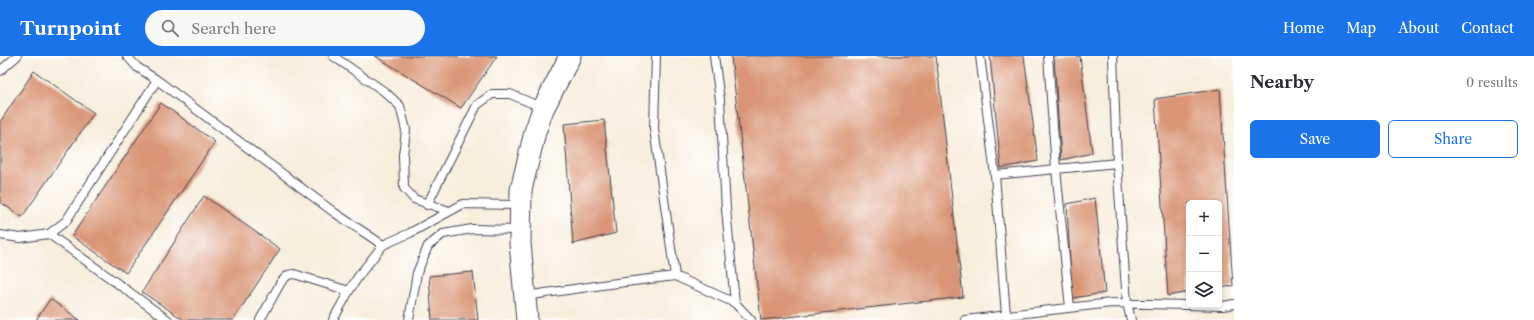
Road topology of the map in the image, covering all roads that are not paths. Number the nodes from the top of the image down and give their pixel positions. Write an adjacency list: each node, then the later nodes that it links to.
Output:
1 (17, 56): 10 (lane)
2 (127, 56): 11 (lane)
3 (333, 56): 16 (lane)
4 (570, 56): 12 (street)
5 (656, 56): 23 (lane)
6 (714, 56): 26 (lane)
7 (980, 56): 15 (lane)
8 (1048, 56): 14 (lane)
9 (1113, 56): 13 (lane)
10 (0, 71)
11 (157, 80): 20 (lane); 22 (lane)
12 (544, 109): 16 (lane); 17 (street)
13 (1117, 163): 14 (lane); 27 (lane)
14 (1056, 169): 15 (lane); 29 (lane)
15 (995, 175): 30 (lane)
16 (427, 204): 18 (lane)
17 (520, 205): 18 (lane); 19 (street)
18 (449, 212): 22 (lane)
19 (520, 230): 25 (street); 34 (lane)
20 (49, 234): 21 (lane); 31 (lane)
21 (0, 235)
22 (383, 245): 24 (lane)
23 (675, 276): 25 (lane); 26 (lane)
24 (349, 291): 32 (lane); 33 (lane)
25 (524, 296): 35 (street)
26 (735, 303): 36 (lane)
27 (1127, 303): 28 (lane); 29 (lane); 38 (lane)
28 (1234, 304)
29 (1070, 308): 30 (lane)
30 (1006, 315): 37 (lane)
31 (168, 320)
32 (260, 320)
33 (333, 320)
34 (409, 320)
35 (526, 320)
36 (751, 320)
37 (965, 320)
38 (1131, 320)

